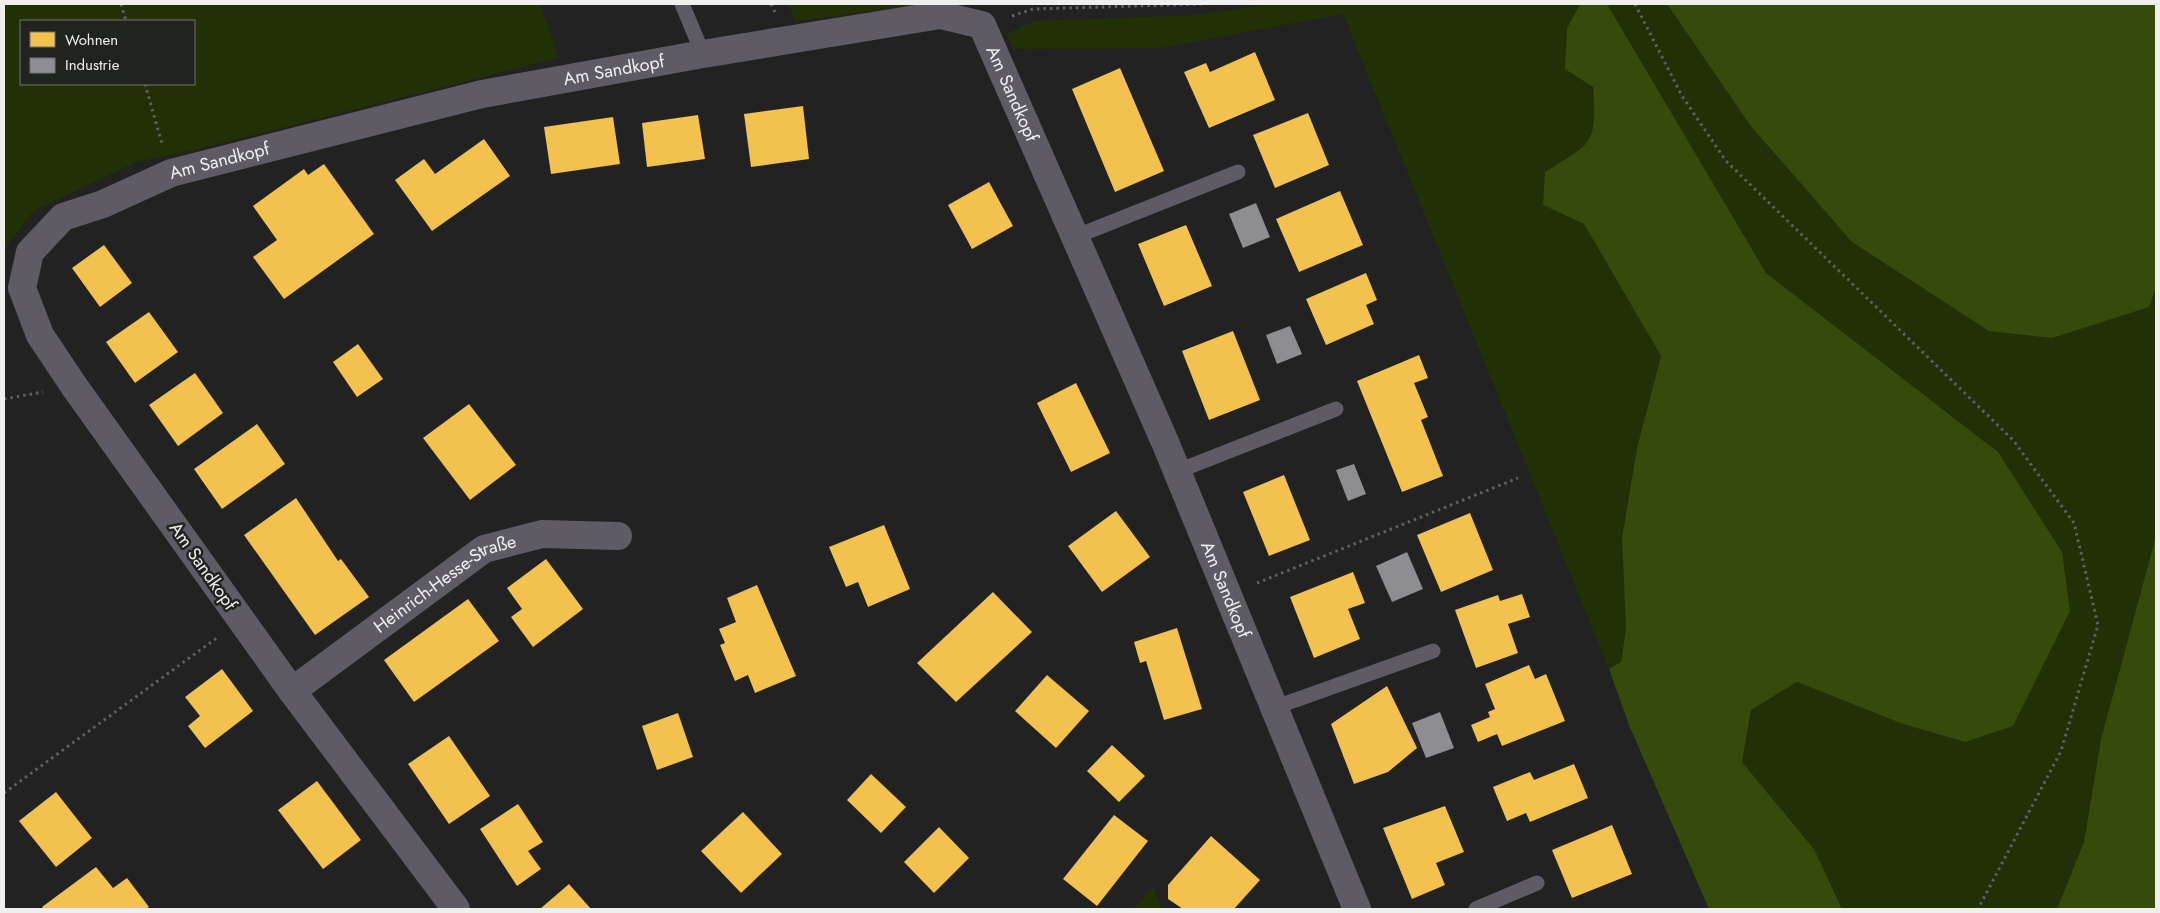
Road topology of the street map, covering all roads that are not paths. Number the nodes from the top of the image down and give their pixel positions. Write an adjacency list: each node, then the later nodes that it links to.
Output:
1 (682, 4): 2 (lane)
2 (703, 54): 4 (street, Am Sandkopf); 9 (street, Am Sandkopf)
3 (1238, 172): 4 (lane)
4 (1077, 236): 6 (street, Am Sandkopf)
5 (1336, 409): 6 (lane)
6 (1178, 472): 10 (street, Am Sandkopf)
7 (618, 536): 9 (street, Heinrich-Hesse-Straße)
8 (1433, 651): 10 (lane)
9 (292, 691): 12 (street, Am Sandkopf)
10 (1276, 707): 13 (street, Am Sandkopf)
11 (1537, 883): 14 (lane)
12 (456, 909)
13 (1357, 909)
14 (1476, 909)

